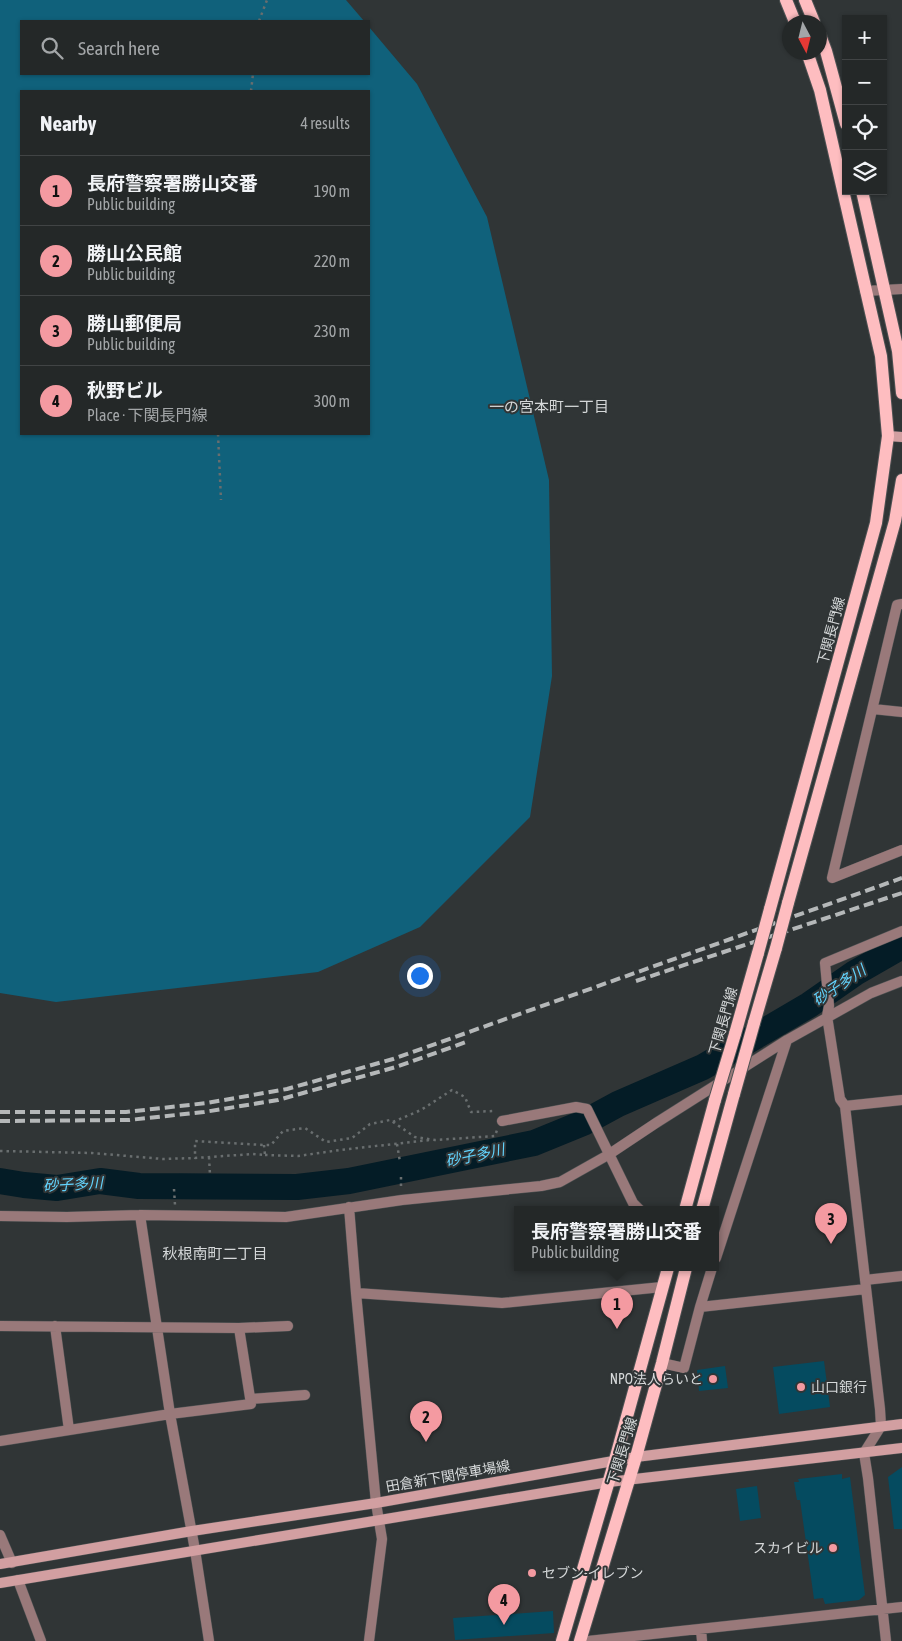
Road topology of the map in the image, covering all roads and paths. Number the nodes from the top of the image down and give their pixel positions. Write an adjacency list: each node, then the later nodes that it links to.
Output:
1 (267, 0): 6 (path)
2 (786, 0): 4 (main road)
3 (805, 0): 5 (main road)
4 (792, 15)
5 (811, 15)
6 (260, 20)
7 (827, 55): 11 (main road)
8 (810, 60): 14 (main road, 下関長門線)
9 (253, 75): 10 (path)
10 (251, 90)
11 (842, 109)
12 (863, 195): 15 (main road)
13 (902, 289): 15 (street)
14 (865, 290): 15 (street); 18 (main road, 下関長門線)
15 (884, 290): 16 (main road)
16 (902, 393)
17 (218, 435): 21 (path)
18 (888, 436): 19 (main road); 46 (main road, 下関長門線, bridge)
19 (902, 437)
20 (902, 480): 47 (main road, bridge)
21 (221, 500)
22 (902, 604): 23 (street)
23 (873, 709): 24 (street); 25 (street)
24 (902, 712)
25 (902, 850)
26 (902, 931): 28 (street)
27 (902, 981): 28 (street)
28 (828, 1011): 29 (street); 31 (street)
29 (787, 1040): 39 (street); 52 (street)
30 (902, 1100): 31 (street)
31 (845, 1106): 57 (street)
32 (502, 1121): 33 (path); 34 (path); 39 (street)
33 (393, 1122): 34 (path); 35 (path)
34 (433, 1140): 36 (path)
35 (264, 1144): 38 (path); 41 (path)
36 (397, 1144): 38 (path); 42 (path)
37 (0, 1151): 41 (path)
38 (265, 1155): 40 (path)
39 (608, 1155): 45 (street); 48 (street)
40 (209, 1157): 41 (path); 43 (path)
41 (195, 1158)
42 (400, 1162)
43 (210, 1175)
44 (174, 1189): 49 (path)
45 (636, 1206)
46 (686, 1206)
47 (703, 1206)
48 (349, 1207): 50 (street); 59 (street)
49 (176, 1211)
50 (140, 1215): 51 (street); 64 (street)
51 (0, 1216)
52 (719, 1249)
53 (667, 1271): 58 (main road, 下関長門線)
54 (685, 1271): 66 (main road, 下関長門線)
55 (711, 1271): 60 (street)
56 (902, 1276): 57 (street)
57 (865, 1285): 60 (street); 71 (street)
58 (662, 1287): 59 (street); 77 (main road, 下関長門線)
59 (356, 1293): 80 (street)
60 (700, 1307): 66 (street)
61 (0, 1326): 62 (street)
62 (54, 1326): 64 (street); 72 (street)
63 (288, 1326): 65 (street)
64 (157, 1328): 65 (street); 69 (street)
65 (239, 1328): 68 (street)
66 (662, 1363): 76 (main road, 下関長門線)
67 (305, 1395): 68 (street)
68 (251, 1400): 69 (street)
69 (170, 1414): 72 (street); 82 (street)
70 (902, 1424): 71 (main road, 田倉新下関停車場線)
71 (881, 1426): 75 (street); 76 (main road, 田倉新下関停車場線)
72 (70, 1430): 73 (street)
73 (0, 1441)
74 (902, 1448): 75 (main road)
75 (864, 1452): 78 (main road); 90 (street)
76 (636, 1457): 77 (main road, 田倉新下関停車場線); 78 (main road, 下関長門線)
77 (615, 1460): 79 (main road, 下関長門線); 80 (main road, 田倉新下関停車場線)
78 (629, 1480): 79 (main road); 96 (main road, 下関長門線)
79 (609, 1482): 81 (main road); 95 (main road, 下関長門線)
80 (376, 1503): 81 (street); 82 (main road, 田倉新下関停車場線)
81 (380, 1521): 84 (main road); 94 (street)
82 (192, 1532): 84 (street); 85 (main road, 田倉新下関停車場線)
83 (0, 1535): 85 (street)
84 (195, 1550): 87 (main road); 93 (street)
85 (12, 1563): 86 (main road, 田倉新下関停車場線)
86 (0, 1564)
87 (18, 1580): 88 (main road); 92 (street)
88 (0, 1583)
89 (902, 1607): 90 (street)
90 (883, 1610): 91 (street); 99 (street)
91 (701, 1629): 97 (street); 98 (street)
92 (41, 1641)
93 (208, 1641)
94 (369, 1641)
95 (562, 1641)
96 (580, 1641)
97 (588, 1641)
98 (702, 1641)
99 (886, 1641)

